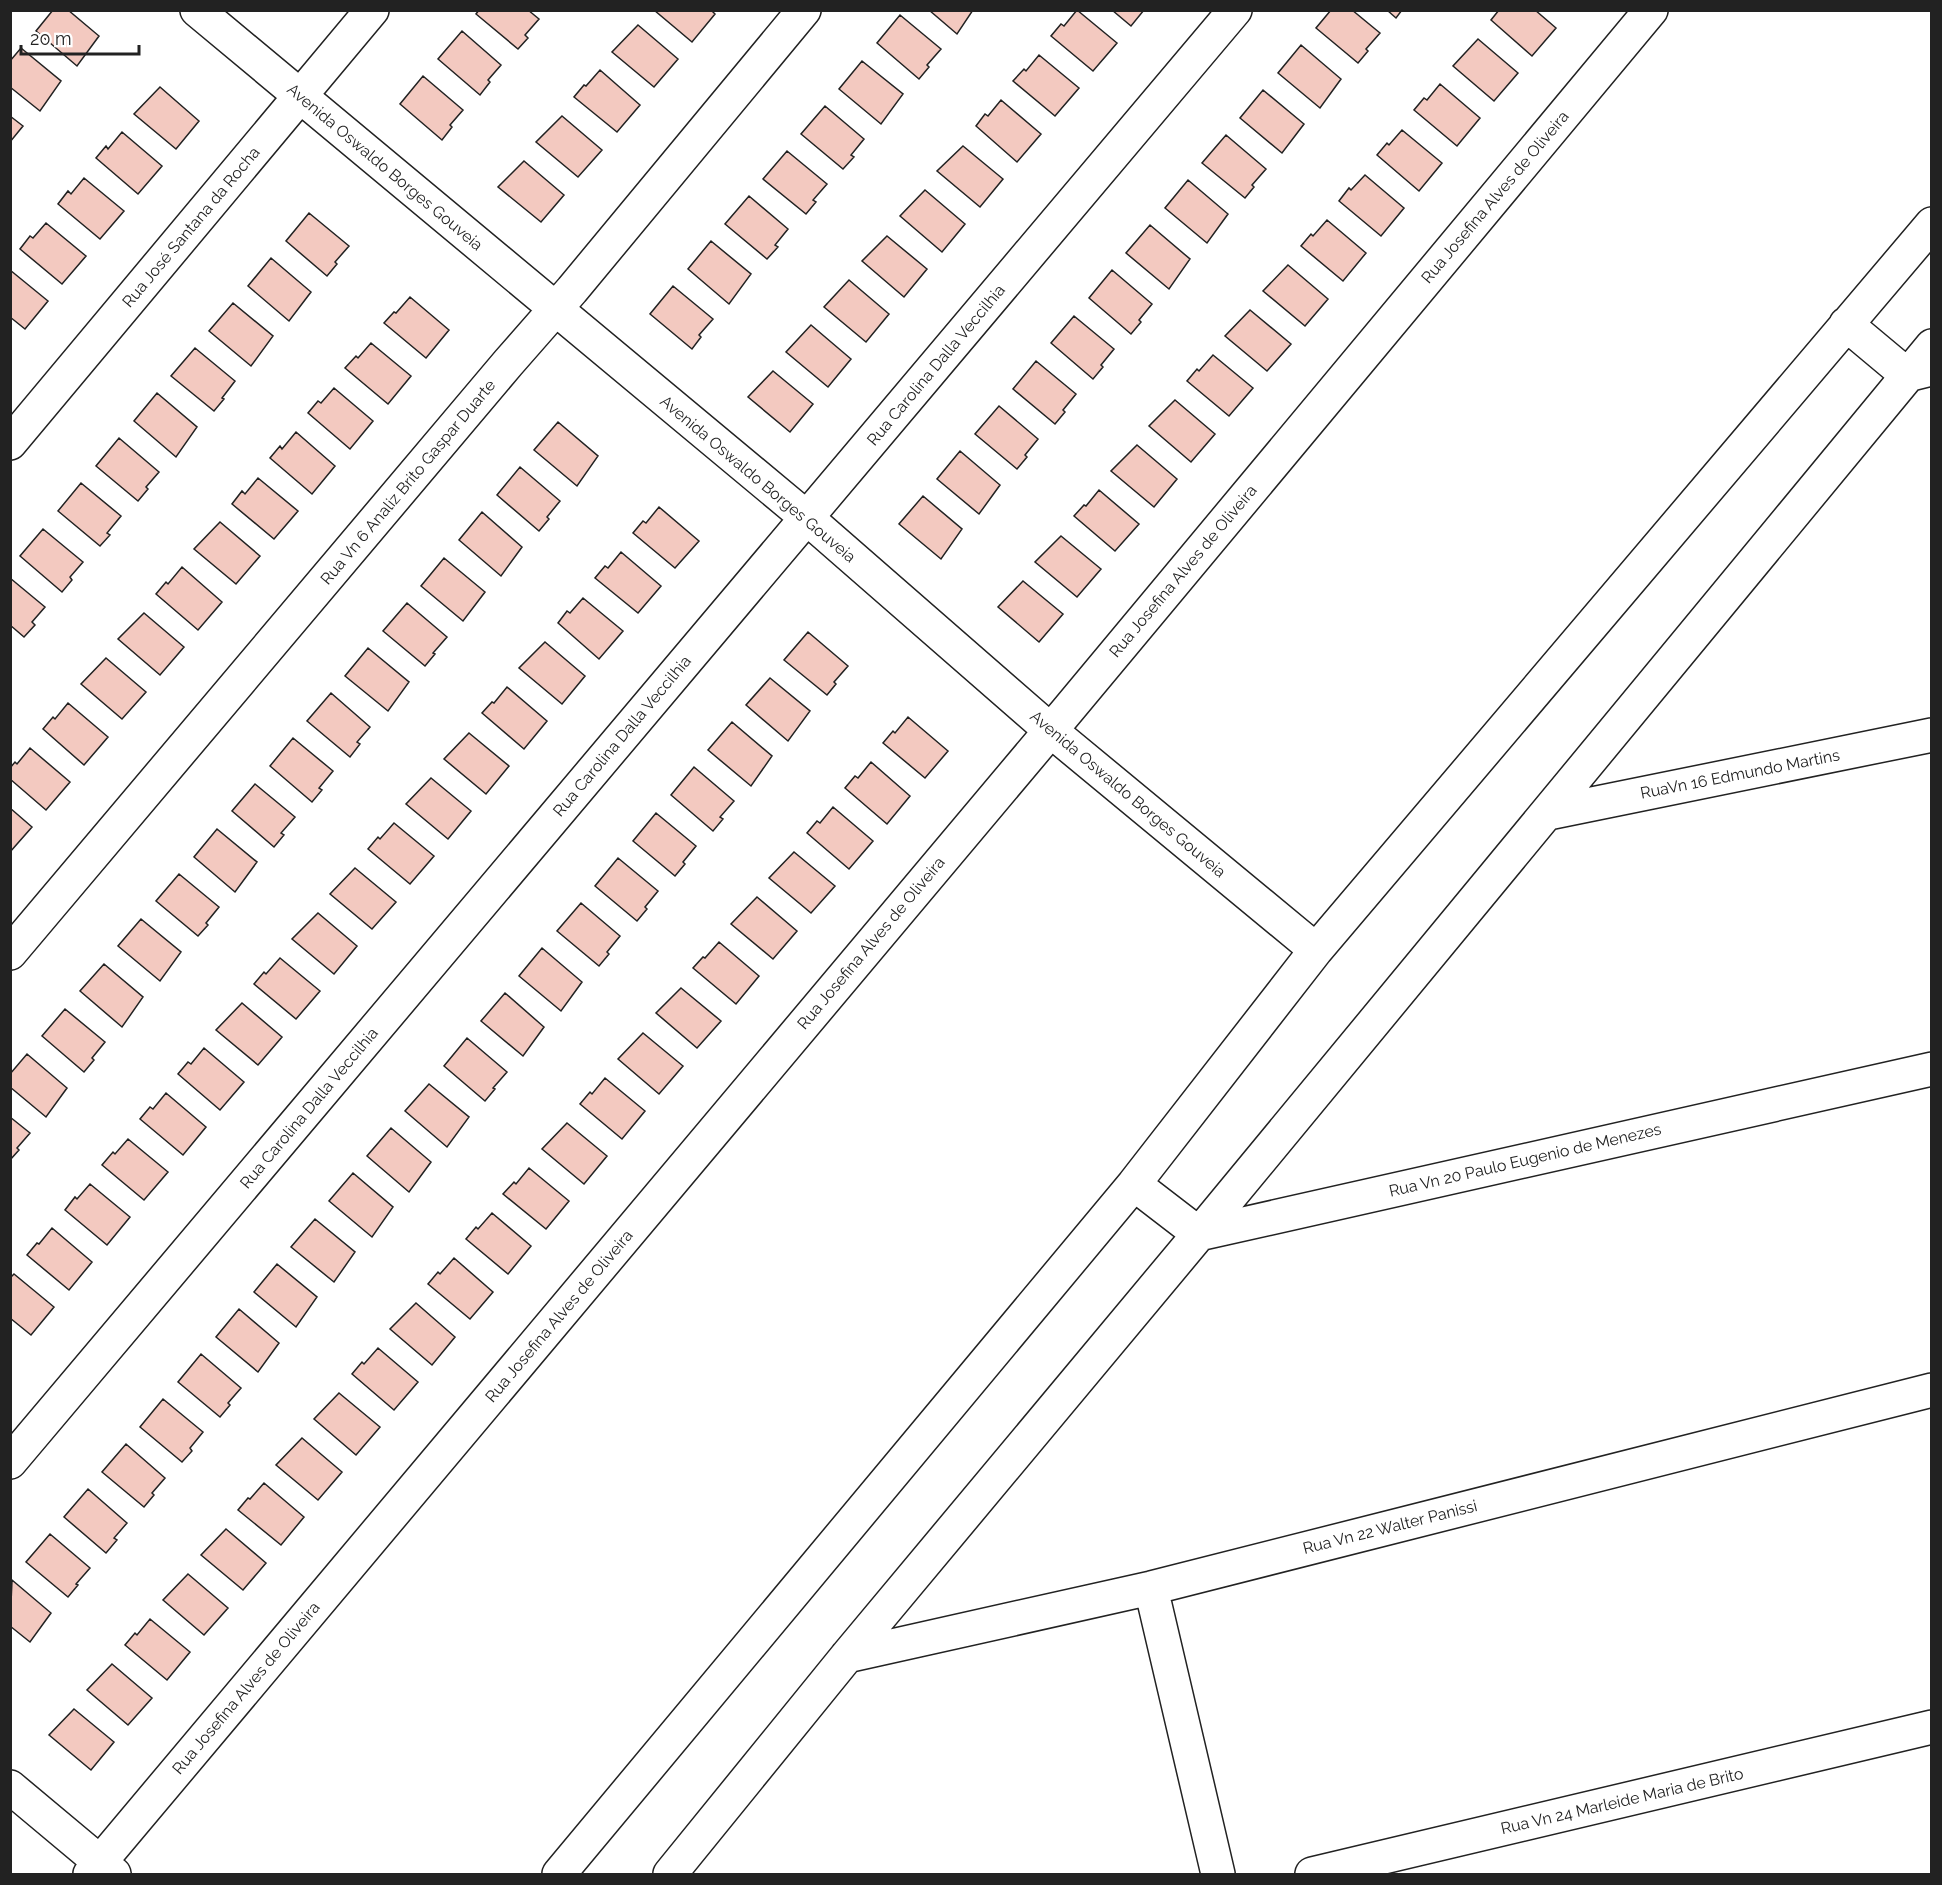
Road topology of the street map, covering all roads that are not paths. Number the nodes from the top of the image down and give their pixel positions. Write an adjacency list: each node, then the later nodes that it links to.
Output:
1 (197, 10): 6 (street, Avenida Oswaldo Borges Gouveia)
2 (372, 10): 6 (street, Rua José Santana da Rocha)
3 (804, 10): 8 (street, Rua Vn 6 Analiz Brito Gaspar Duarte)
4 (1235, 10): 13 (street, Rua Carolina Dalla Veccilhia)
5 (1651, 10): 14 (street, Rua Josefina Alves de Oliveira)
6 (301, 96): 8 (street, Avenida Oswaldo Borges Gouveia); 12 (street, Rua José Santana da Rocha)
7 (1932, 224): 9 (street)
8 (554, 310): 13 (street, Avenida Oswaldo Borges Gouveia); 18 (street, Rua Vn 6 Analiz Brito Gaspar Duarte)
9 (1846, 324): 11 (street); 17 (street)
10 (1932, 346): 11 (street)
11 (1919, 372): 16 (street)
12 (10, 443)
13 (807, 518): 14 (street, Avenida Oswaldo Borges Gouveia); 23 (street, Rua Carolina Dalla Veccilhia)
14 (1050, 730): 17 (street, Avenida Oswaldo Borges Gouveia); 28 (street, Rua Josefina Alves de Oliveira)
15 (1932, 735): 16 (street, RuaVn 16 Edmundo Martins)
16 (1548, 813): 21 (street)
17 (1316, 950): 20 (street)
18 (10, 953)
19 (1932, 1069): 21 (street, Rua Vn 20 Paulo Eugenio de Menezes)
20 (1134, 1184): 21 (street); 29 (street)
21 (1199, 1234): 25 (street)
22 (1932, 1390): 24 (street, Rua Vn 22 Walter Panissi)
23 (10, 1462)
24 (1151, 1588): 25 (street, Rua Vn 22 Walter Panissi); 31 (street)
25 (847, 1656): 30 (street)
26 (1932, 1727): 32 (street, Rua Vn 24 Marleide Maria de Brito)
27 (10, 1787): 28 (street)
28 (101, 1871)
29 (559, 1875)
30 (670, 1875)
31 (1218, 1875)
32 (1312, 1875)

